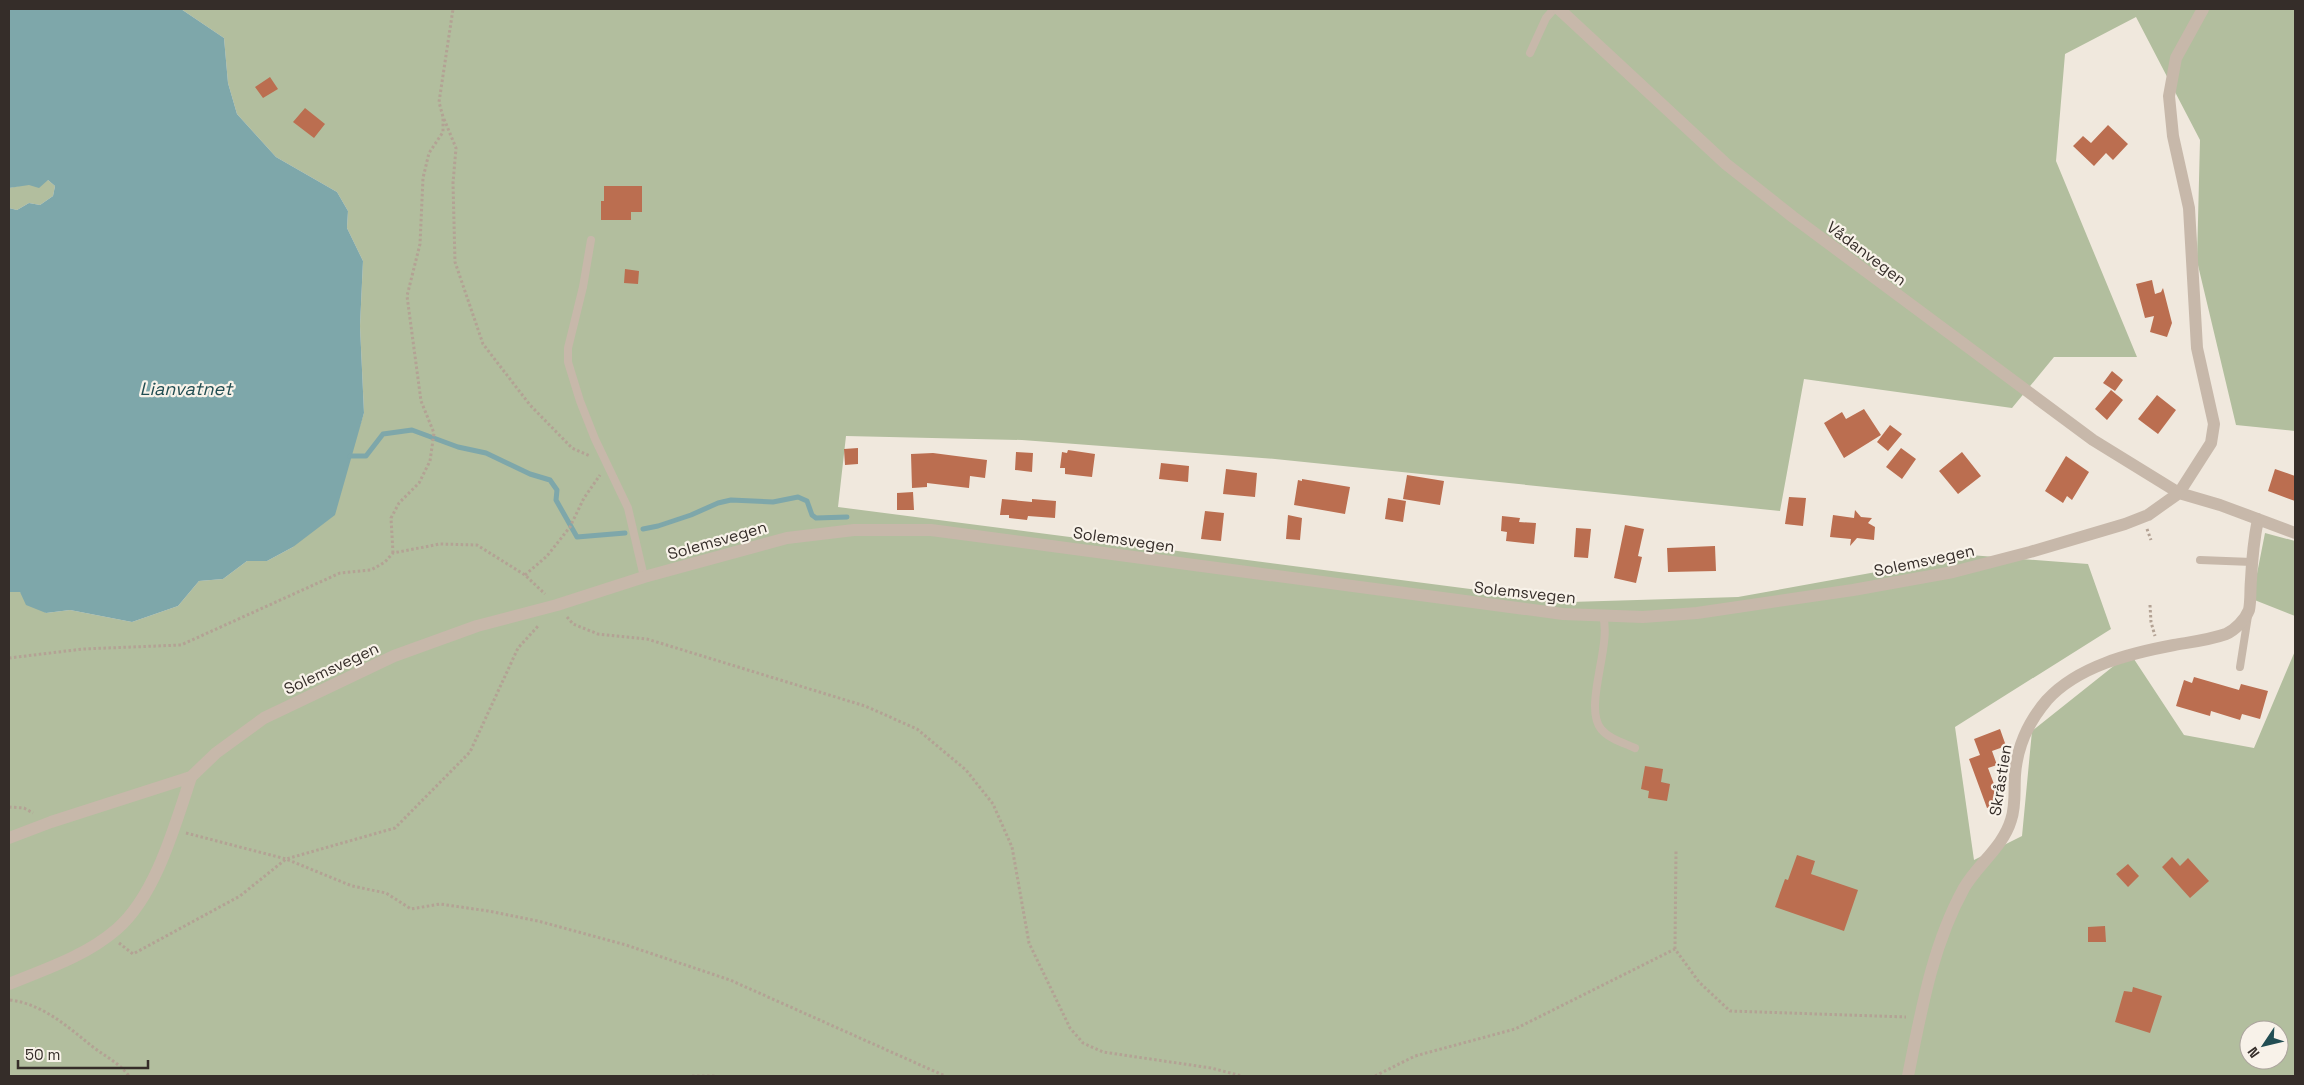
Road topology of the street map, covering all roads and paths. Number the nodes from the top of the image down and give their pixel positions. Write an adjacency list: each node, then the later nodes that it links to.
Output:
1 (1554, 9): 5 (lane)
2 (1559, 9): 9 (street, Vådanvegen)
3 (2203, 9): 9 (street)
4 (453, 10): 6 (path)
5 (1530, 53)
6 (443, 117): 8 (path); 12 (path)
7 (591, 240): 8 (lane)
8 (608, 464): 15 (path); 16 (lane)
9 (2179, 493): 10 (street, Vådanvegen); 20 (street, Solemsvegen)
10 (2258, 519): 11 (street, Vådanvegen); 14 (street)
11 (2295, 533)
12 (393, 553): 15 (path); 22 (path)
13 (2200, 560): 14 (lane)
14 (2252, 562): 19 (street)
15 (525, 575): 17 (path)
16 (644, 577): 17 (street, Solemsvegen); 20 (street, Solemsvegen)
17 (557, 605): 25 (street, Solemsvegen); 29 (path); 39 (path)
18 (2150, 605): 21 (path)
19 (2249, 609): 21 (street, Skråstien); 23 (lane)
20 (1603, 616): 24 (lane)
21 (2161, 648): 34 (street, Skråstien)
22 (9, 658)
23 (2240, 666)
24 (1635, 748)
25 (191, 777): 26 (street, Solemsvegen); 27 (street, Solemsvegen)
26 (173, 829): 29 (path); 30 (street, Solemsvegen)
27 (9, 838)
28 (1676, 850): 31 (path)
29 (286, 859): 30 (path); 38 (path)
30 (110, 934): 32 (street, Solemsvegen)
31 (1675, 949): 34 (path); 40 (path)
32 (9, 984)
33 (9, 999): 35 (path)
34 (1920, 1018): 41 (street, Skråstien)
35 (129, 1076)
36 (692, 1076): 37 (path)
37 (716, 1076)
38 (945, 1076)
39 (1242, 1076)
40 (1375, 1076)
41 (1908, 1076)

